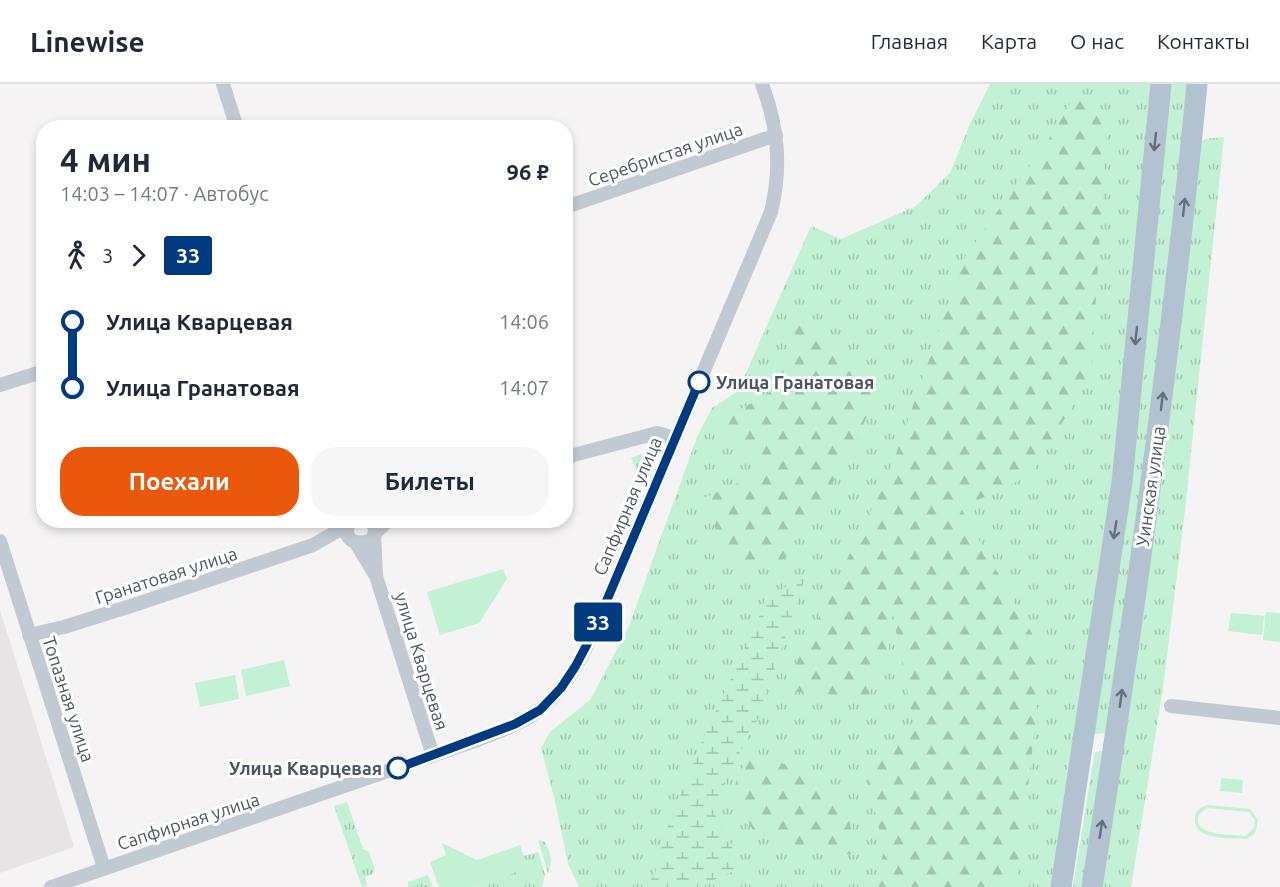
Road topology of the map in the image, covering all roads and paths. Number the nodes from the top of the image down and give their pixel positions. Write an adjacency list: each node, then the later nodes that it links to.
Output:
1 (223, 84): 5 (street)
2 (762, 84): 6 (street, Сапфирная улица)
3 (1161, 84): 27 (main road, Уинская улица, one-way to 27)
4 (1197, 84): 24 (main road, Уинская улица, one-way to 4)
5 (234, 120)
6 (776, 135): 7 (street, Серебристая улица); 10 (street, Сапфирная улица)
7 (573, 205)
8 (36, 374): 9 (street)
9 (0, 386)
10 (674, 438): 11 (street); 23 (street, Сапфирная улица)
11 (573, 455)
12 (341, 528): 18 (street, Гранатовая улица)
13 (350, 528): 17 (street)
14 (372, 528): 17 (street)
15 (372, 528): 19 (street)
16 (0, 541): 20 (street, Топазная улица)
17 (355, 542): 18 (street, Гранатовая улица); 19 (street)
18 (313, 545): 20 (street, Гранатовая улица)
19 (376, 576): 23 (street, улица Кварцевая)
20 (29, 635): 25 (street, Топазная улица)
21 (1171, 706): 22 (street)
22 (1280, 718)
23 (433, 756): 25 (street, Сапфирная улица)
24 (1113, 756): 28 (main road); 29 (main road, Уинская улица, one-way to 24)
25 (104, 868): 26 (street, Сапфирная улица)
26 (51, 887)
27 (1061, 887)
28 (1067, 887)
29 (1092, 887)

